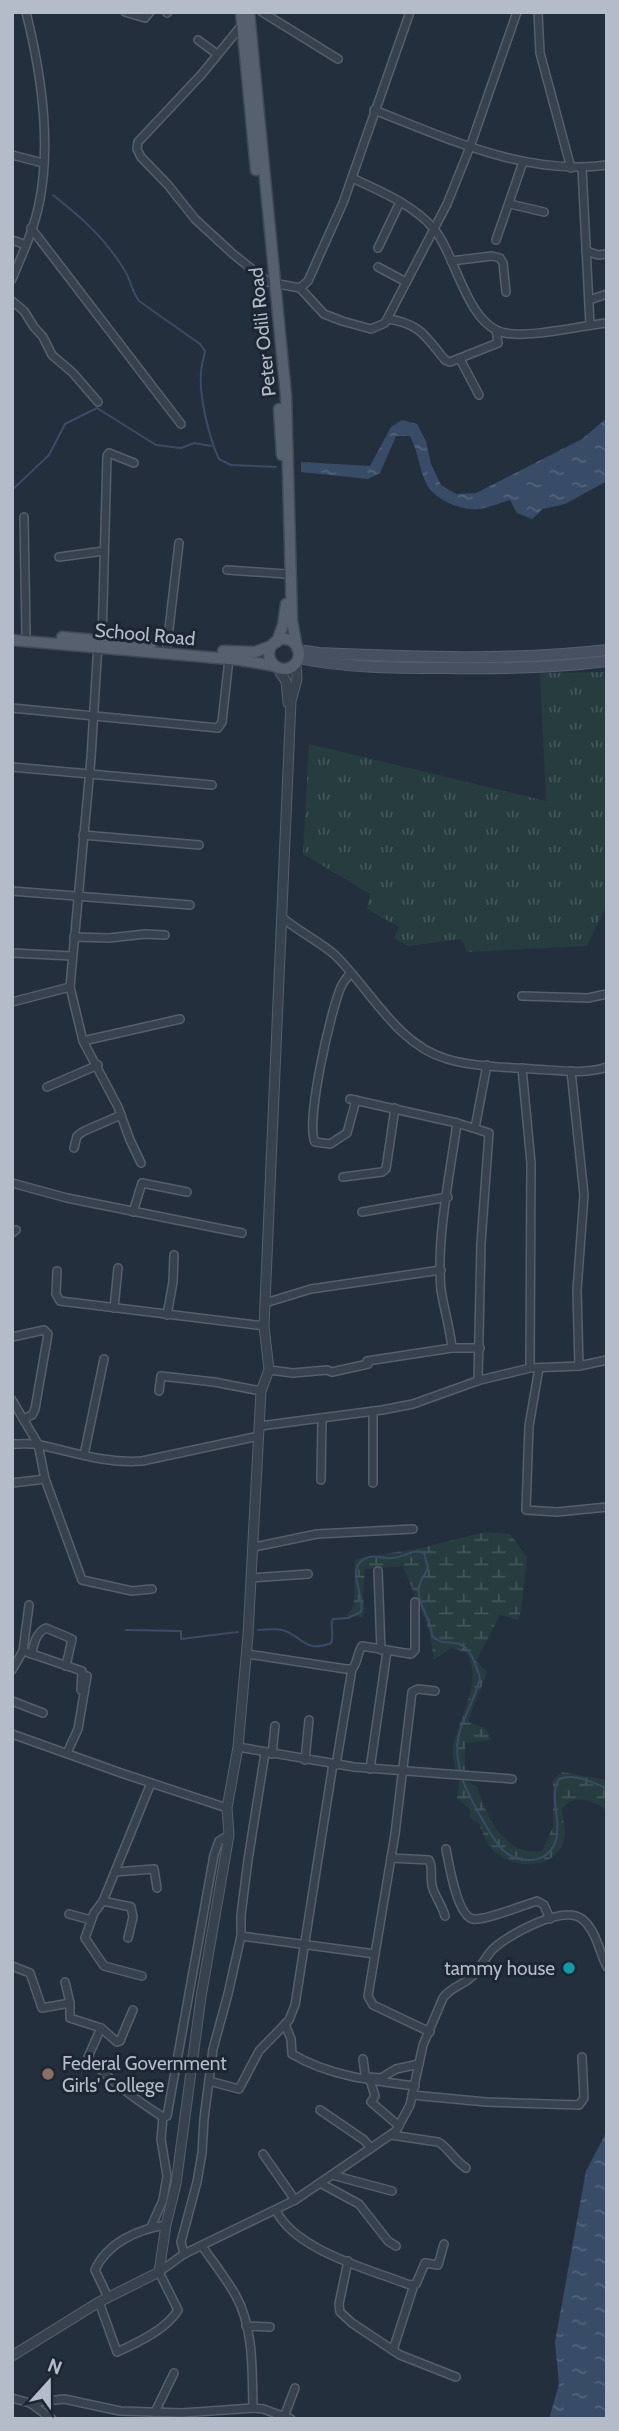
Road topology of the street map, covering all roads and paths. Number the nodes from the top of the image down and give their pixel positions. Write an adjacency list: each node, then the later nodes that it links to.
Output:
1 (26, 12): 18 (street)
2 (125, 12): 3 (street)
3 (150, 12)
4 (241, 12): 10 (main road, Peter Odili Road)
5 (249, 12): 10 (main road, Peter Odili Road)
6 (262, 12): 10 (street); 13 (street)
7 (410, 12): 14 (street)
8 (517, 12): 15 (street)
9 (538, 12): 20 (street)
10 (246, 26): 12 (street); 38 (main road, Peter Odili Road)
11 (198, 40): 12 (street)
12 (217, 54): 38 (street)
13 (338, 59)
14 (374, 110): 15 (street); 22 (street)
15 (470, 147): 17 (street); 27 (street)
16 (12, 155): 18 (street)
17 (523, 162): 20 (street); 24 (street)
18 (44, 163): 26 (street)
19 (607, 165): 21 (street)
20 (571, 168): 21 (street)
21 (582, 168): 32 (street)
22 (352, 178): 23 (street); 39 (street)
23 (400, 202): 27 (street); 31 (street)
24 (510, 204): 25 (street); 29 (street)
25 (544, 212)
26 (31, 229): 30 (street); 51 (street)
27 (435, 229): 34 (street); 37 (street)
28 (12, 240): 30 (street)
29 (496, 240)
30 (26, 245): 36 (street)
31 (378, 248)
32 (586, 251): 33 (street); 42 (street)
33 (607, 254)
34 (451, 261): 40 (street); 47 (street)
35 (377, 267): 37 (street)
36 (12, 279)
37 (406, 282): 44 (street)
38 (272, 283): 39 (street); 58 (main road, Peter Odili Road); 66 (main road, Peter Odili Road)
39 (300, 288): 44 (street)
40 (506, 292)
41 (607, 294): 42 (street)
42 (589, 300): 46 (street)
43 (12, 301): 50 (street)
44 (388, 319): 48 (street)
45 (607, 323): 46 (street)
46 (590, 325): 47 (street)
47 (496, 330): 48 (street)
48 (460, 359): 49 (street)
49 (479, 395)
50 (98, 402)
51 (181, 424)
52 (134, 463): 55 (street)
53 (24, 517): 60 (street)
54 (179, 543): 64 (street)
55 (104, 551): 56 (street); 62 (street)
56 (60, 557)
57 (226, 570): 58 (street)
58 (286, 574): 63 (main road, Peter Odili Road)
59 (12, 633): 60 (main road)
60 (26, 634): 62 (main road)
61 (12, 640): 62 (main road, School Road)
62 (100, 643): 64 (main road); 67 (main road, School Road); 72 (street)
63 (274, 644): 64 (main road); 66 (main road); 69 (main road)
64 (167, 646)
65 (607, 650): 66 (main road)
66 (297, 655): 68 (main road); 69 (main road); 71 (street)
67 (229, 659): 69 (main road, School Road); 72 (street)
68 (607, 661)
69 (276, 667): 71 (street)
70 (12, 708): 72 (street)
71 (292, 710): 81 (street)
72 (94, 716): 74 (street)
73 (12, 768): 74 (street)
74 (89, 775): 75 (street); 76 (street)
75 (212, 785)
76 (83, 835): 77 (street); 79 (street)
77 (199, 845)
78 (12, 891): 79 (street)
79 (78, 896): 80 (street); 83 (street)
80 (190, 905)
81 (283, 918): 86 (street); 116 (street)
82 (164, 935): 83 (street)
83 (74, 937): 85 (street)
84 (12, 953): 85 (street)
85 (72, 956): 87 (street)
86 (350, 973): 94 (street); 99 (street)
87 (69, 987): 90 (street); 92 (street)
88 (607, 994): 89 (street)
89 (522, 996)
90 (12, 1002)
91 (180, 1019): 92 (street)
92 (83, 1041): 93 (street)
93 (98, 1065): 98 (street); 100 (street)
94 (487, 1065): 96 (street); 102 (street)
95 (607, 1067): 97 (street)
96 (522, 1068): 97 (street); 126 (street)
97 (571, 1071): 125 (street)
98 (47, 1087)
99 (395, 1108): 101 (street); 105 (street)
100 (121, 1115): 103 (street); 104 (street)
101 (457, 1123): 102 (street); 108 (street)
102 (475, 1128): 122 (street)
103 (74, 1148)
104 (141, 1163)
105 (342, 1177)
106 (12, 1183): 109 (street)
107 (187, 1192): 109 (street)
108 (447, 1197): 110 (street); 114 (street)
109 (133, 1212): 111 (street)
110 (362, 1212)
111 (242, 1233)
112 (174, 1255): 118 (street)
113 (118, 1268): 117 (street)
114 (441, 1270): 116 (street); 121 (street)
115 (57, 1271): 117 (street)
116 (265, 1303): 119 (street)
117 (114, 1308): 118 (street)
118 (167, 1315): 119 (street)
119 (264, 1326): 127 (street)
120 (12, 1338): 135 (street)
121 (452, 1348): 122 (street); 127 (street)
122 (480, 1348): 128 (street)
123 (104, 1359): 139 (street)
124 (607, 1360): 125 (street)
125 (579, 1366): 126 (street)
126 (534, 1368): 128 (street); 144 (street)
127 (269, 1370): 130 (street)
128 (478, 1381): 133 (street)
129 (159, 1391): 130 (street)
130 (261, 1391): 136 (street)
131 (12, 1400): 132 (street)
132 (15, 1408): 135 (street)
133 (373, 1411): 134 (street); 143 (street)
134 (322, 1418): 136 (street); 141 (street)
135 (23, 1419): 138 (street)
136 (260, 1431): 139 (street); 146 (street)
137 (12, 1444): 138 (street)
138 (38, 1444): 139 (street); 140 (street)
139 (83, 1455)
140 (45, 1479): 142 (street); 150 (street)
141 (321, 1480)
142 (12, 1483)
143 (373, 1483)
144 (607, 1507)
145 (413, 1529): 146 (street)
146 (254, 1547): 149 (street)
147 (378, 1571): 154 (street)
148 (308, 1574): 149 (street)
149 (252, 1578): 156 (street)
150 (152, 1589)
151 (415, 1602): 154 (street)
152 (29, 1605): 153 (street)
153 (23, 1651): 155 (street); 159 (street)
154 (384, 1651): 158 (street); 173 (street)
155 (32, 1654): 157 (street); 157 (street)
156 (247, 1654): 158 (street); 168 (street)
157 (65, 1666): 161 (street)
158 (352, 1669): 172 (street)
159 (12, 1670)
160 (87, 1676): 169 (street)
161 (81, 1690)
162 (435, 1692): 174 (street)
163 (12, 1701): 164 (street)
164 (43, 1713)
165 (309, 1720): 171 (street)
166 (275, 1727): 170 (street)
167 (12, 1734): 169 (street)
168 (238, 1748): 170 (street); 177 (street)
169 (67, 1753): 176 (street)
170 (268, 1754): 171 (street); 188 (street)
171 (305, 1760): 172 (street)
172 (334, 1765): 173 (street); 190 (street)
173 (370, 1769): 174 (street)
174 (403, 1773): 175 (street); 180 (street)
175 (512, 1779)
176 (151, 1783): 177 (street); 181 (street)
177 (227, 1808): 178 (street)
178 (229, 1835): 209 (street); 220 (street)
179 (446, 1849): 186 (street)
180 (391, 1858): 185 (street); 191 (street)
181 (115, 1872): 182 (street); 183 (street)
182 (156, 1888)
183 (103, 1901): 187 (street); 189 (street)
184 (69, 1914): 187 (street)
185 (445, 1916)
186 (550, 1919): 193 (street); 200 (street)
187 (92, 1920): 194 (street)
188 (241, 1936): 190 (street); 205 (street)
189 (128, 1938)
190 (304, 1945): 191 (street); 198 (street)
191 (375, 1954): 200 (street)
192 (12, 1966): 196 (street)
193 (607, 1967)
194 (142, 1976)
195 (65, 1982): 196 (street)
196 (70, 2003): 199 (street)
197 (133, 2010): 199 (street)
198 (285, 2024): 204 (street); 205 (street)
199 (101, 2028): 209 (street)
200 (430, 2032): 203 (street)
201 (582, 2057): 207 (street)
202 (363, 2059): 203 (street)
203 (419, 2064): 206 (street)
204 (370, 2080): 206 (street); 210 (street)
205 (209, 2081): 225 (street)
206 (415, 2086): 207 (street)
207 (412, 2095): 210 (street)
208 (320, 2110): 212 (street)
209 (163, 2117): 221 (street)
210 (400, 2126): 211 (street)
211 (391, 2136): 212 (street); 214 (street)
212 (371, 2148): 215 (street)
213 (264, 2154): 218 (street)
214 (466, 2168)
215 (332, 2175): 216 (street); 217 (street)
216 (320, 2183): 218 (street); 224 (street)
217 (392, 2191)
218 (295, 2200): 219 (street)
219 (276, 2210): 223 (street); 226 (street)
220 (166, 2225): 221 (street); 227 (street)
221 (152, 2227): 229 (street)
222 (444, 2244): 228 (street)
223 (202, 2246): 225 (street); 230 (street)
224 (396, 2246)
225 (184, 2254): 227 (street)
226 (348, 2261): 228 (street); 232 (street)
227 (159, 2272): 229 (street); 229 (street)
228 (414, 2285): 232 (street)
229 (103, 2300): 233 (street)
230 (246, 2326): 231 (street); 239 (street)
231 (270, 2327)
232 (393, 2350): 235 (street)
233 (12, 2356)
234 (174, 2373): 240 (street)
235 (457, 2377)
236 (295, 2388): 241 (street)
237 (12, 2398): 238 (street)
238 (30, 2403): 240 (street); 242 (street)
239 (253, 2408): 240 (street); 241 (street)
240 (155, 2412)
241 (281, 2417)
242 (52, 2419)

